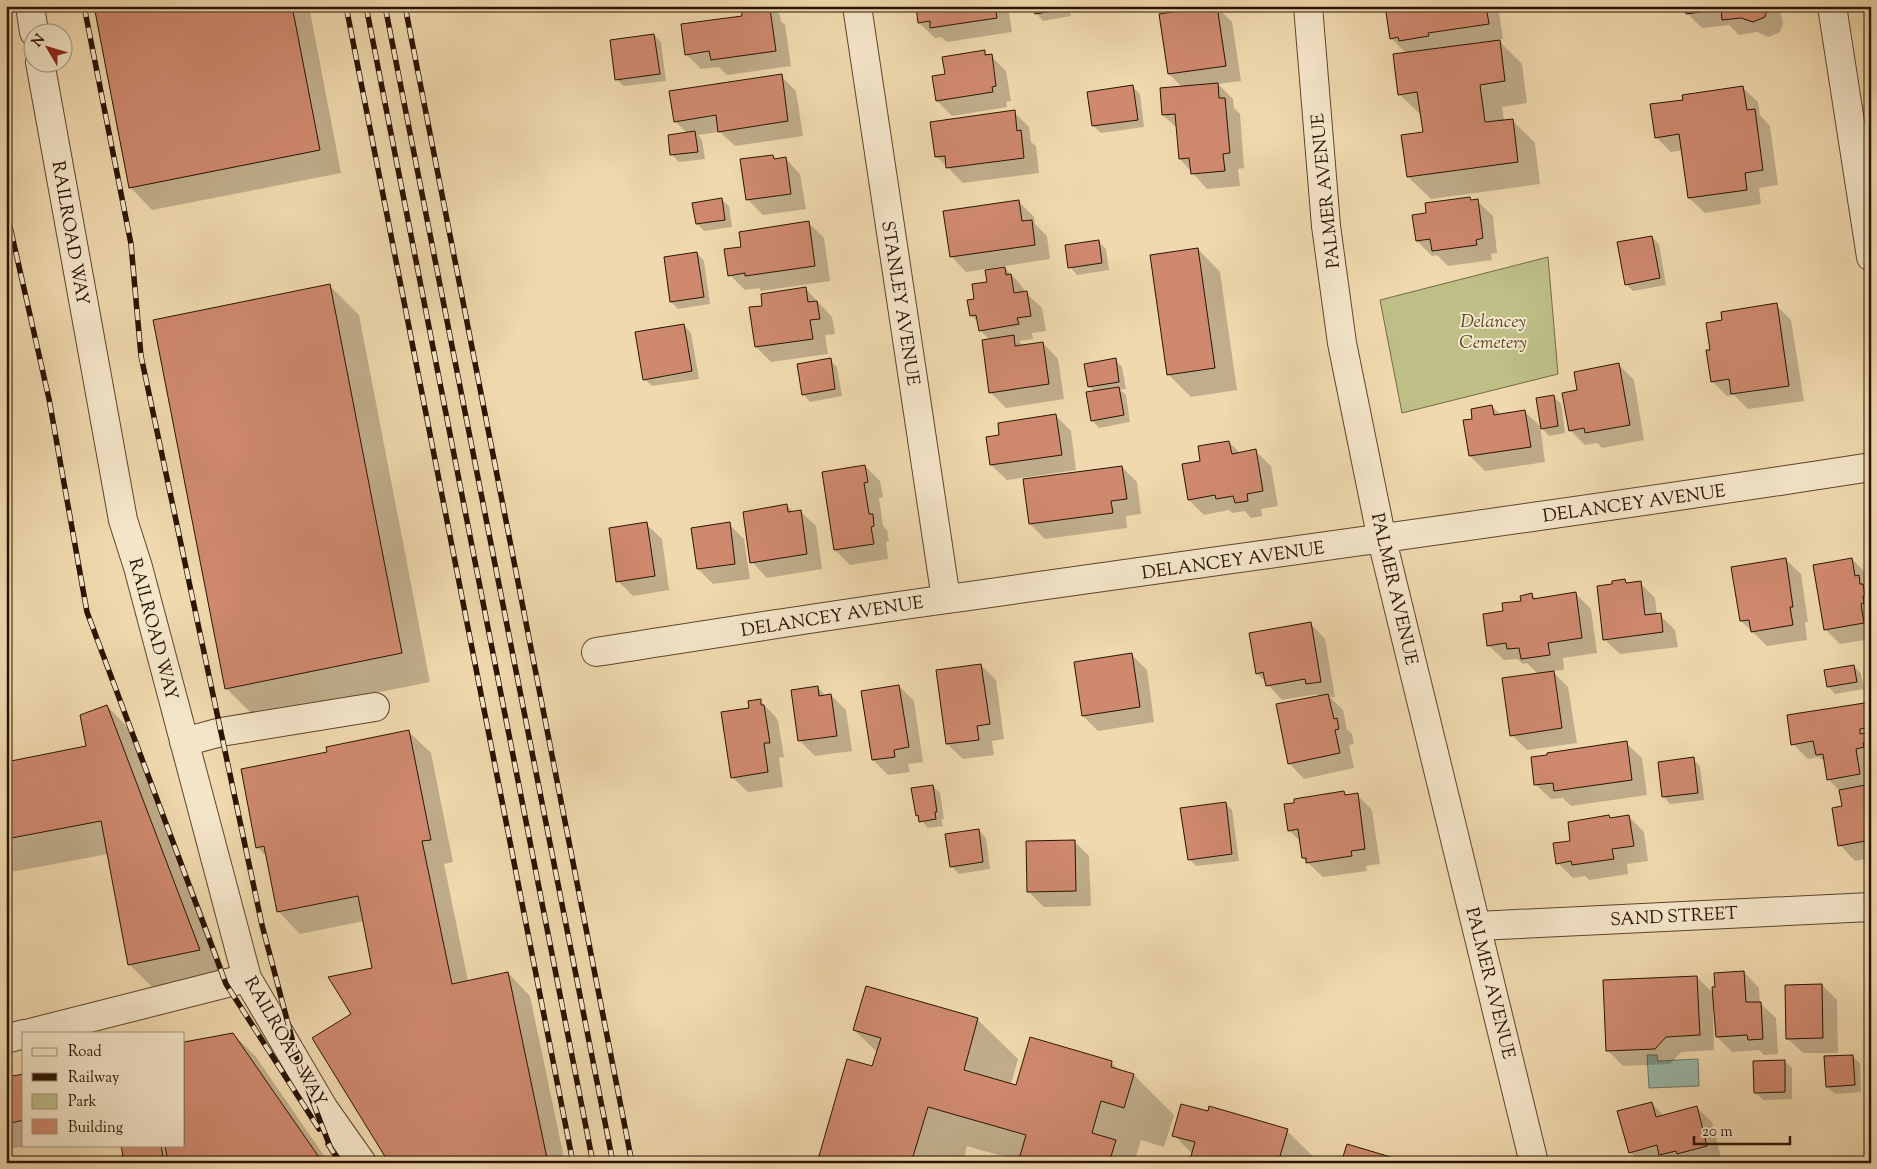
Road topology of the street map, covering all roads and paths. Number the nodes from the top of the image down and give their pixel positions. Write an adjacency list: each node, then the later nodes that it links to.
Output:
1 (30, 6): 5 (street)
2 (857, 6): 10 (street, STANLEY AVENUE)
3 (1308, 6): 9 (street, PALMER AVENUE)
4 (1832, 6): 7 (street)
5 (32, 22)
6 (42, 72): 13 (street, RAILROAD WAY)
7 (1871, 257)
8 (1871, 467): 9 (street, DELANCEY AVENUE)
9 (1382, 540): 10 (street, DELANCEY AVENUE); 15 (street, PALMER AVENUE)
10 (946, 599): 11 (street, DELANCEY AVENUE)
11 (596, 652)
12 (375, 707): 13 (street)
13 (184, 742): 16 (street, RAILROAD WAY)
14 (1871, 907): 15 (street, SAND STREET)
15 (1477, 926): 21 (street, PALMER AVENUE)
16 (247, 978): 17 (street); 20 (street, RAILROAD WAY)
17 (34, 1032)
18 (22, 1035): 19 (street)
19 (6, 1039)
20 (362, 1163)
21 (1534, 1163)

